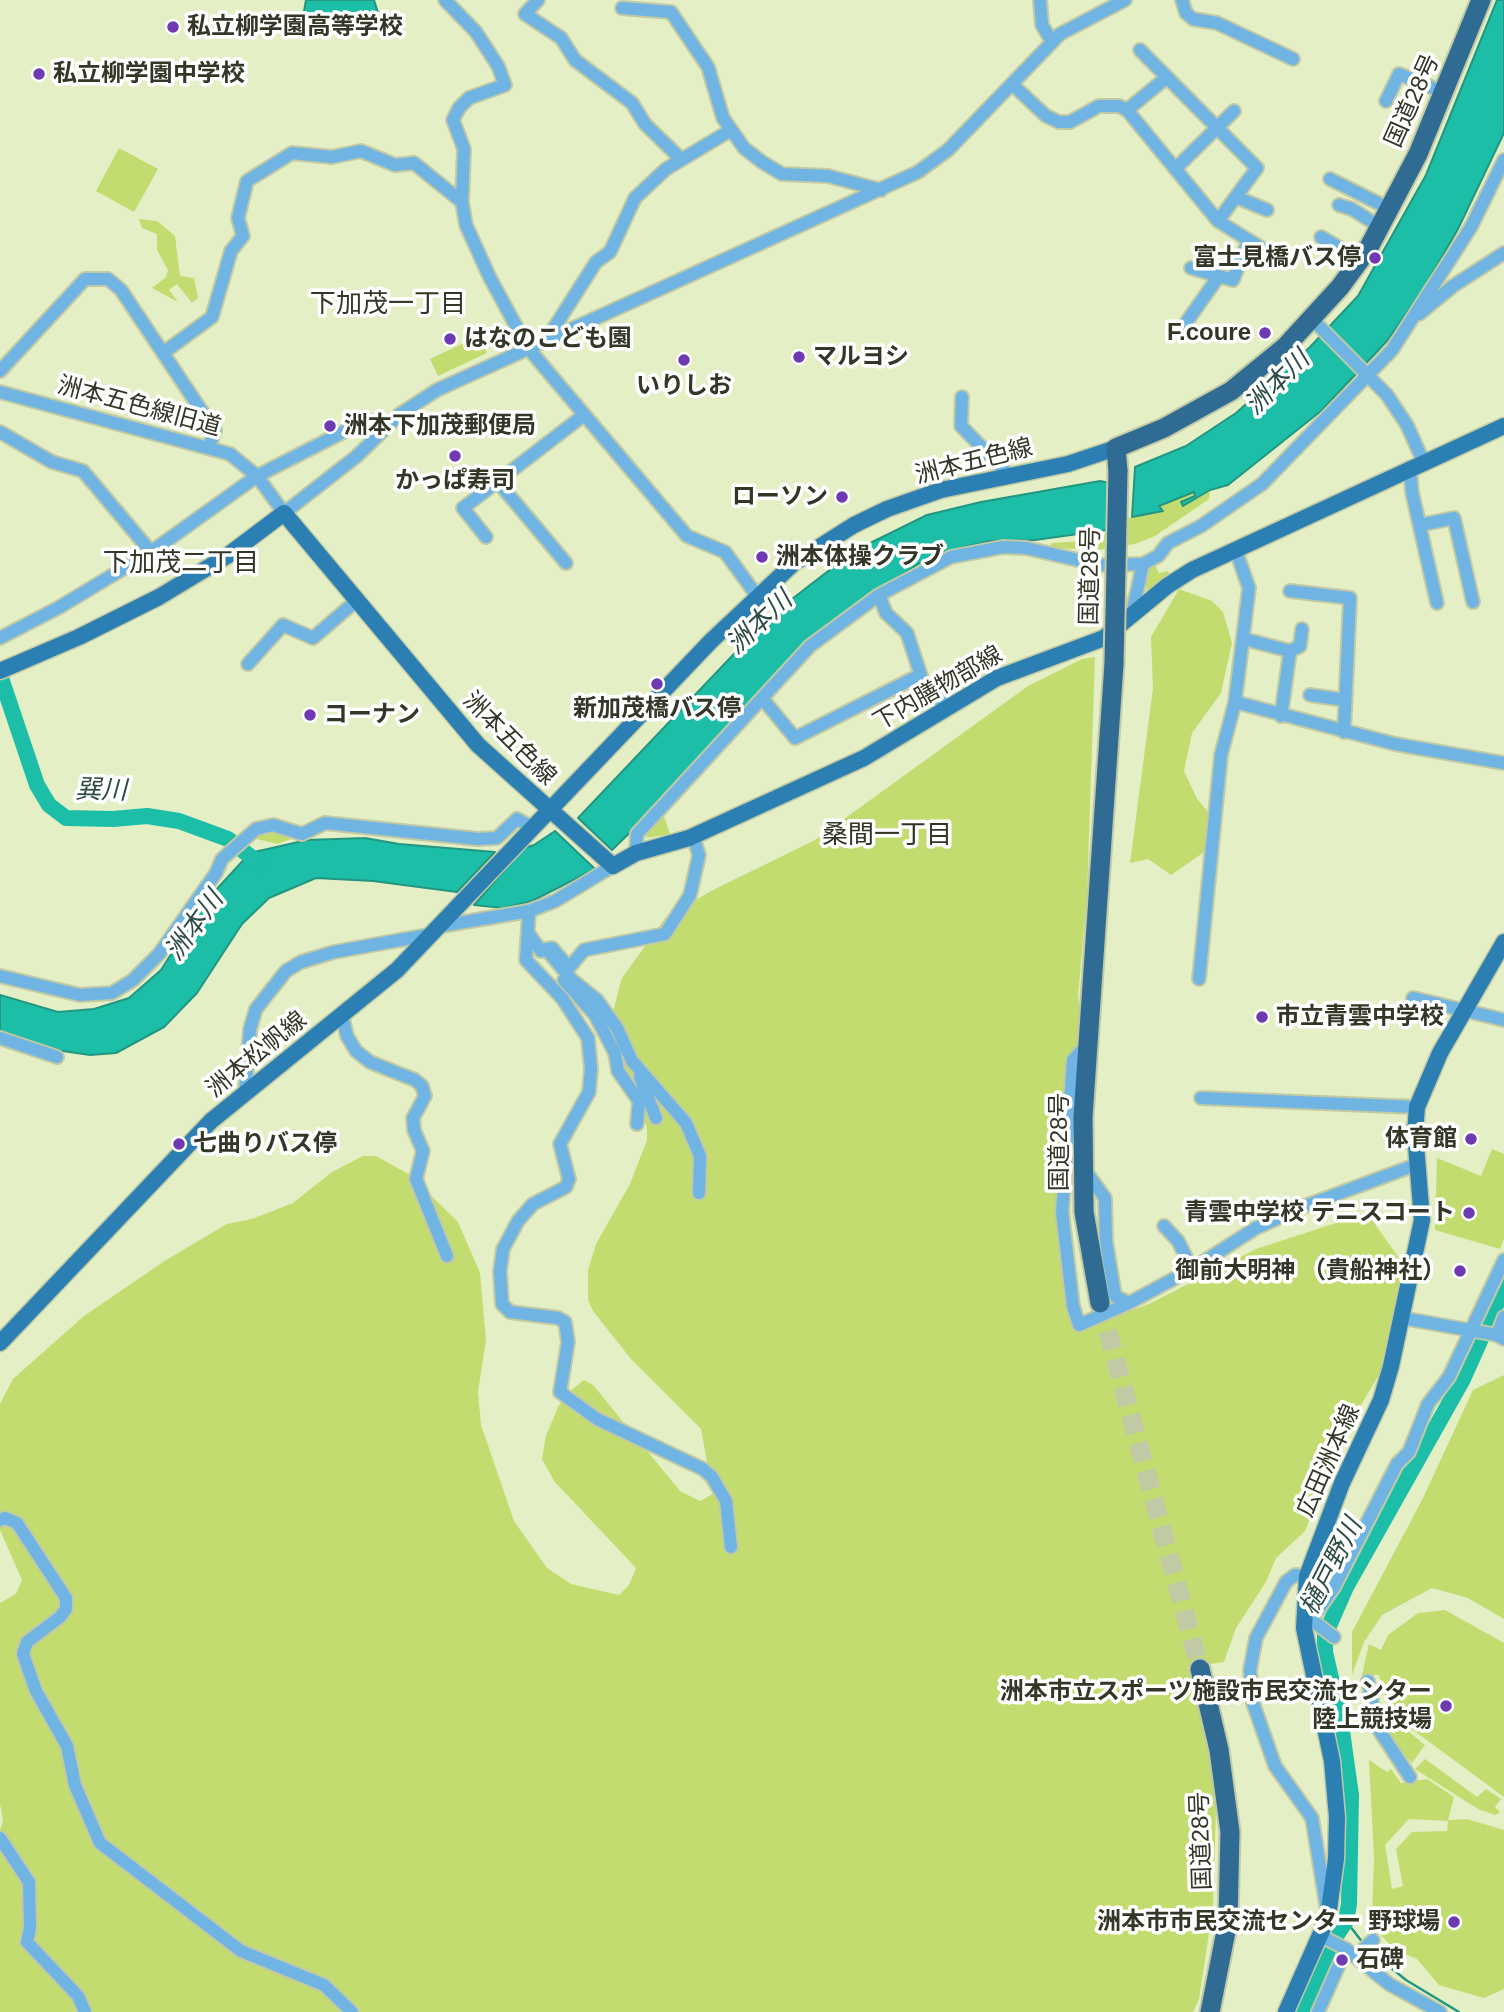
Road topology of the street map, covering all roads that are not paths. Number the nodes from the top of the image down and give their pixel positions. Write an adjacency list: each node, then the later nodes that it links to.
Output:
1 (445, 0): 25 (street)
2 (538, 0): 19 (street)
3 (1040, 0): 8 (street)
4 (1125, 0): 8 (street)
5 (1181, 0): 10 (street)
6 (1481, 0): 13 (highway, 国道28号)
7 (622, 8): 18 (street)
8 (1052, 42): 12 (street)
9 (1140, 50): 11 (street)
10 (1293, 59)
11 (1166, 78): 15 (street); 17 (street)
12 (1013, 85): 15 (street); 23 (street)
13 (1445, 93): 14 (street); 27 (highway, 国道28号)
14 (1386, 101)
15 (1127, 110): 21 (street)
16 (1234, 111): 17 (street)
17 (1217, 128): 21 (street); 24 (street)
18 (731, 130): 19 (street); 23 (street)
19 (681, 159): 41 (street)
20 (1504, 160): 39 (street)
21 (1175, 169): 29 (street)
22 (1330, 179): 27 (street)
23 (880, 190): 41 (street)
24 (1236, 197): 28 (street); 29 (street)
25 (462, 202): 42 (street); 43 (street)
26 (1339, 205): 30 (street)
27 (1390, 208): 30 (highway, 国道28号)
28 (1267, 210)
29 (1218, 221): 32 (street)
30 (1380, 226): 35 (highway, 国道28号)
31 (1321, 237): 35 (street)
32 (1248, 241): 34 (street); 37 (street)
33 (1503, 257): 39 (street)
34 (1279, 259)
35 (1360, 260): 38 (highway, 国道28号)
36 (1191, 268): 37 (street)
37 (1219, 276): 40 (street)
38 (1313, 320): 45 (street); 53 (highway, 国道28号)
39 (1410, 321): 45 (street)
40 (1183, 327)
41 (547, 340): 42 (street)
42 (528, 348): 48 (street); 50 (street)
43 (163, 353): 44 (street); 52 (street)
44 (0, 370)
45 (1367, 372): 54 (street); 64 (street)
46 (0, 392): 52 (street, 洲本五色線旧道)
47 (962, 397): 55 (street)
48 (584, 415): 57 (street); 67 (street)
49 (1504, 426): 54 (main road, 下内膳物部線)
50 (385, 428): 56 (street); 58 (street)
51 (0, 432): 62 (street)
52 (209, 446): 56 (street, 洲本五色線旧道)
53 (1116, 448): 55 (main road, 洲本五色線); 104 (highway, 国道28号, bridge)
54 (1417, 467): 59 (street); 61 (main road, 下内膳物部線)
55 (1009, 475): 67 (main road, 洲本五色線)
56 (257, 476): 58 (street, 洲本五色線旧道); 62 (street)
57 (498, 482): 60 (street); 63 (street)
58 (284, 513): 68 (main road, 洲本五色線); 77 (main road)
59 (1420, 526): 69 (street); 70 (street)
60 (486, 537)
61 (1236, 551): 71 (main road, 下内膳物部線); 74 (street)
62 (150, 552): 73 (street)
63 (566, 563)
64 (1143, 564): 66 (street); 71 (street)
65 (1290, 591): 81 (street)
66 (879, 595): 78 (street); 80 (street)
67 (757, 596): 87 (main road, 洲本五色線)
68 (356, 601): 76 (street); 87 (main road, 洲本五色線)
69 (1473, 602)
70 (1437, 603)
71 (1132, 614): 83 (main road, 下内膳物部線)
72 (1302, 629): 75 (street)
73 (0, 638)
74 (1244, 639): 75 (street); 82 (street)
75 (1290, 651): 84 (street)
76 (248, 664)
77 (3, 669)
78 (920, 675): 80 (street); 83 (street)
79 (1310, 695): 81 (street)
80 (762, 698): 90 (street)
81 (1345, 700): 85 (street)
82 (1234, 702): 84 (street); 98 (street)
83 (948, 707): 89 (main road, 下内膳物部線)
84 (1281, 716): 85 (street)
85 (1344, 732): 86 (street)
86 (1504, 763)
87 (556, 815): 88 (main road, 洲本松帆線); 91 (main road)
88 (528, 833): 93 (main road, 洲本松帆線); 97 (street)
89 (693, 836): 90 (main road, 下内膳物部線); 96 (street)
90 (636, 853): 91 (main road, 下内膳物部線)
91 (610, 864): 92 (street)
92 (528, 911): 93 (street); 94 (street)
93 (437, 930): 101 (main road, 洲本松帆線); 107 (street)
94 (528, 933): 96 (street); 129 (street)
95 (1504, 942): 100 (main road, 広田洲本線)
96 (544, 950): 106 (street); 112 (street)
97 (0, 976)
98 (1199, 979)
99 (1413, 998): 100 (street)
100 (1466, 1009): 102 (street); 109 (main road, 広田洲本線)
101 (342, 1015): 107 (main road, 洲本松帆線); 118 (street)
102 (1504, 1020)
103 (0, 1038): 105 (street)
104 (1087, 1045): 115 (highway, 国道28号); 122 (street)
105 (57, 1057)
106 (632, 1061): 110 (street); 111 (street)
107 (244, 1092): 127 (main road, 洲本松帆線)
108 (1202, 1098): 109 (street)
109 (1417, 1107): 114 (main road, 広田洲本線)
110 (656, 1118)
111 (684, 1120): 113 (street); 116 (street)
112 (637, 1124)
113 (687, 1147)
114 (1418, 1164): 120 (street); 124 (main road, 広田洲本線)
115 (1082, 1167): 121 (highway, 国道28号); 122 (street)
116 (699, 1193)
117 (1164, 1226): 120 (street)
118 (447, 1256)
119 (1504, 1260): 125 (street)
120 (1192, 1269): 122 (street)
121 (1100, 1303)
122 (1129, 1303)
123 (1504, 1317): 126 (street)
124 (1402, 1318): 125 (street); 130 (main road, 広田洲本線)
125 (1472, 1331): 126 (street); 131 (street)
126 (1500, 1337)
127 (0, 1343)
128 (0, 1520): 142 (street)
129 (731, 1547)
130 (1314, 1555): 131 (street); 132 (main road, 広田洲本線)
131 (1342, 1566): 133 (street)
132 (1307, 1577): 138 (main road, 広田洲本線); 138 (street)
133 (1334, 1637)
134 (1200, 1669): 143 (highway, 国道28号)
135 (1368, 1681): 136 (street)
136 (1410, 1777)
137 (0, 1838): 141 (street)
138 (1328, 1917): 139 (main road, 広田洲本線)
139 (1323, 1937): 140 (street); 144 (main road, 広田洲本線)
140 (1358, 1948): 145 (street); 146 (street)
141 (85, 2012)
142 (352, 2012)
143 (1210, 2012)
144 (1286, 2012)
145 (1318, 2012)
146 (1440, 2012)

